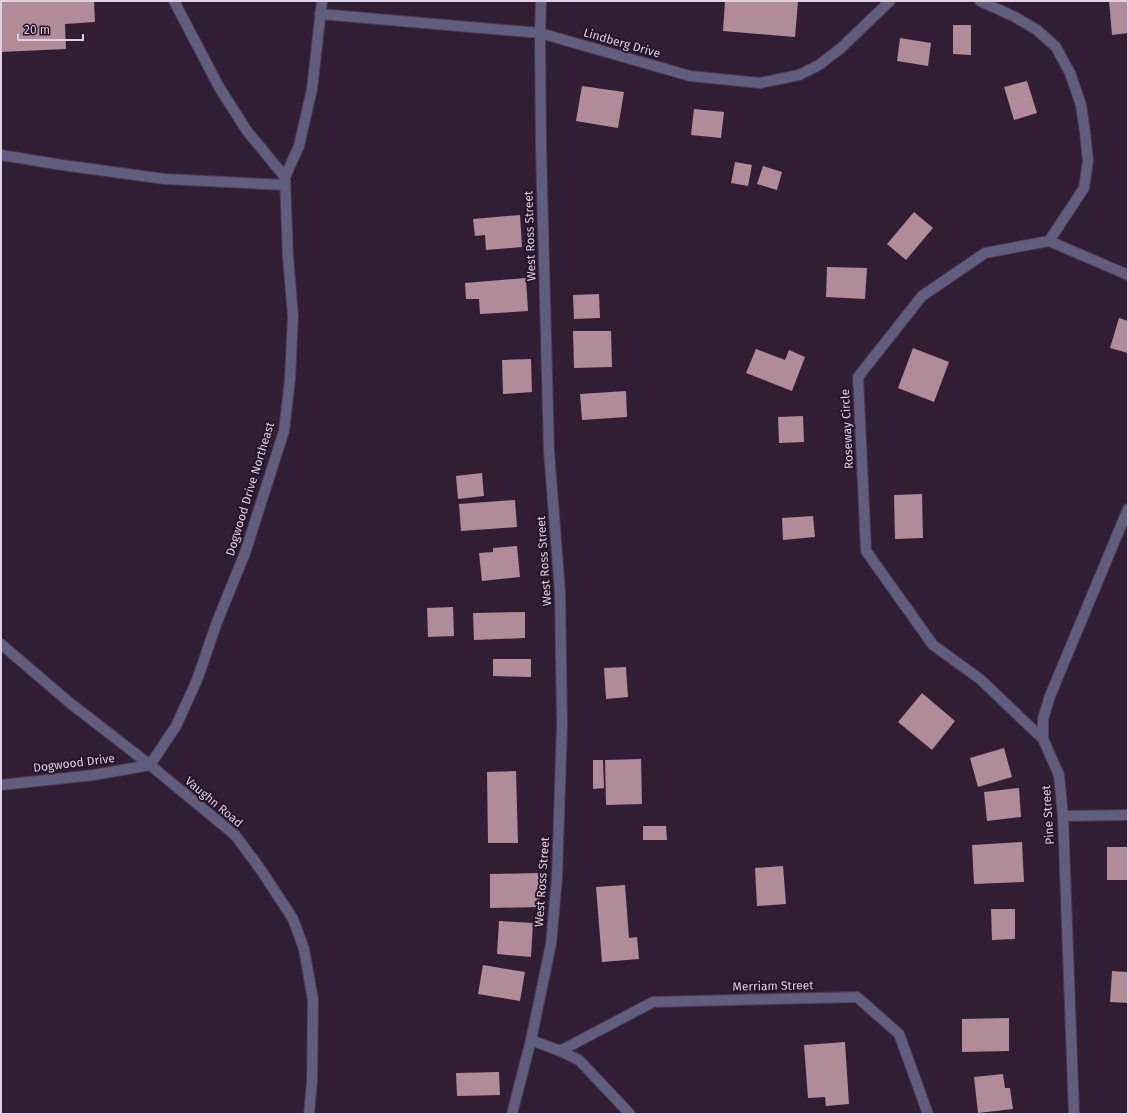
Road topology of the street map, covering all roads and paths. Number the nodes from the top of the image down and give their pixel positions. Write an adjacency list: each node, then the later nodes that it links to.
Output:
1 (174, 1): 9 (street)
2 (322, 1): 6 (street, Dogwood Drive Northeast)
3 (542, 1): 7 (street, West Ross Street)
4 (890, 1): 7 (street, Lindberg Drive)
5 (980, 1): 10 (street)
6 (320, 14): 7 (street, Lindberg Drive); 9 (street, Dogwood Drive Northeast)
7 (540, 32): 19 (street, West Ross Street)
8 (1, 155): 9 (street)
9 (285, 181): 15 (street, Dogwood Drive Northeast)
10 (1049, 241): 11 (street); 14 (street, Roseway Circle)
11 (1128, 275)
12 (1128, 509): 14 (street, Pine Street)
13 (1, 644): 15 (street, Vaughn Road)
14 (1043, 739): 18 (street, Pine Street)
15 (150, 764): 16 (street, Dogwood Drive); 21 (street, Vaughn Road)
16 (1, 785)
17 (1128, 815): 18 (street)
18 (1063, 816): 25 (street, Pine Street)
19 (531, 1040): 20 (street); 22 (street, West Ross Street)
20 (560, 1051): 23 (street); 24 (street, Merriam Street)
21 (309, 1114)
22 (512, 1114)
23 (630, 1114)
24 (928, 1114)
25 (1074, 1114)

